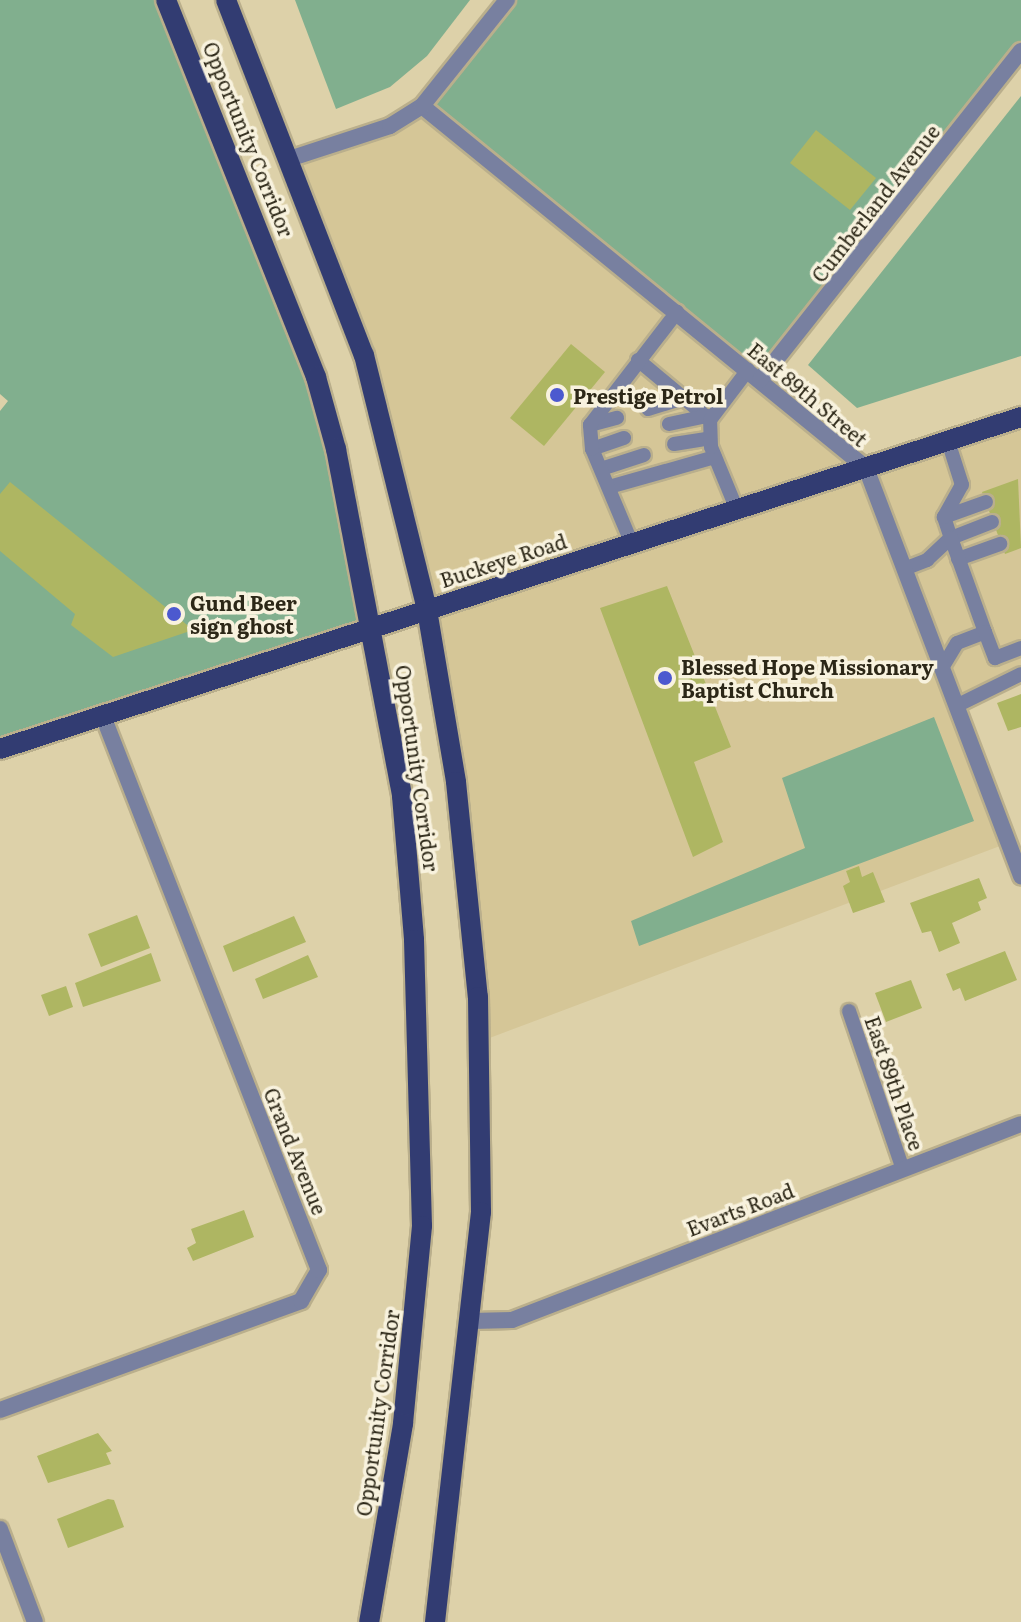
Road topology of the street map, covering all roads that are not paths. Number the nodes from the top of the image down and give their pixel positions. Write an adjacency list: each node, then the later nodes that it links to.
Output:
1 (166, 0): 37 (main road, Opportunity Corridor)
2 (226, 0): 6 (main road, Opportunity Corridor)
3 (507, 0): 5 (street)
4 (1021, 51): 9 (street, Cumberland Avenue)
5 (422, 106): 6 (street); 7 (street, East 89th Street)
6 (289, 159): 36 (main road, Opportunity Corridor)
7 (677, 312): 8 (lane); 9 (street, East 89th Street)
8 (638, 360): 10 (lane); 16 (lane)
9 (754, 375): 14 (lane); 24 (street, East 89th Street)
10 (684, 398): 11 (lane); 14 (lane)
11 (648, 409)
12 (1021, 417): 19 (main road, Buckeye Road)
13 (617, 418): 16 (lane)
14 (708, 418): 15 (lane); 18 (lane)
15 (669, 424)
16 (590, 425): 21 (lane)
17 (624, 438): 21 (lane)
18 (710, 438): 20 (lane); 23 (lane)
19 (948, 441): 24 (main road, Buckeye Road); 29 (lane)
20 (674, 444)
21 (592, 449): 25 (lane)
22 (644, 455): 25 (lane)
23 (715, 457): 26 (lane); 28 (lane)
24 (866, 468): 28 (main road, Buckeye Road); 35 (street, East 89th Street)
25 (601, 469): 26 (lane)
26 (609, 487): 32 (lane)
27 (986, 502): 29 (lane)
28 (737, 510): 32 (main road, Buckeye Road)
29 (944, 517): 31 (lane)
30 (992, 522): 31 (lane)
31 (951, 538): 34 (lane); 35 (lane)
32 (632, 544): 36 (main road, Buckeye Road)
33 (1000, 544): 34 (lane)
34 (958, 559): 38 (lane)
35 (904, 569): 40 (street, East 89th Street)
36 (427, 610): 37 (main road, Buckeye Road); 49 (main road, Opportunity Corridor)
37 (373, 628): 43 (main road, Buckeye Road); 53 (main road, Opportunity Corridor)
38 (985, 632): 39 (lane); 40 (lane)
39 (1021, 648)
40 (942, 668): 42 (street, East 89th Street)
41 (1021, 674): 42 (lane)
42 (956, 706): 45 (street, East 89th Street)
43 (103, 716): 44 (main road, Buckeye Road); 50 (street, Grand Avenue)
44 (0, 749)
45 (1021, 877)
46 (849, 1011): 48 (lane, East 89th Place)
47 (1021, 1124): 48 (street, Evarts Road)
48 (902, 1167): 49 (street, Evarts Road)
49 (472, 1321): 54 (main road, Opportunity Corridor)
50 (0, 1410)
51 (0, 1529): 52 (street)
52 (35, 1622)
53 (369, 1622)
54 (435, 1622)

